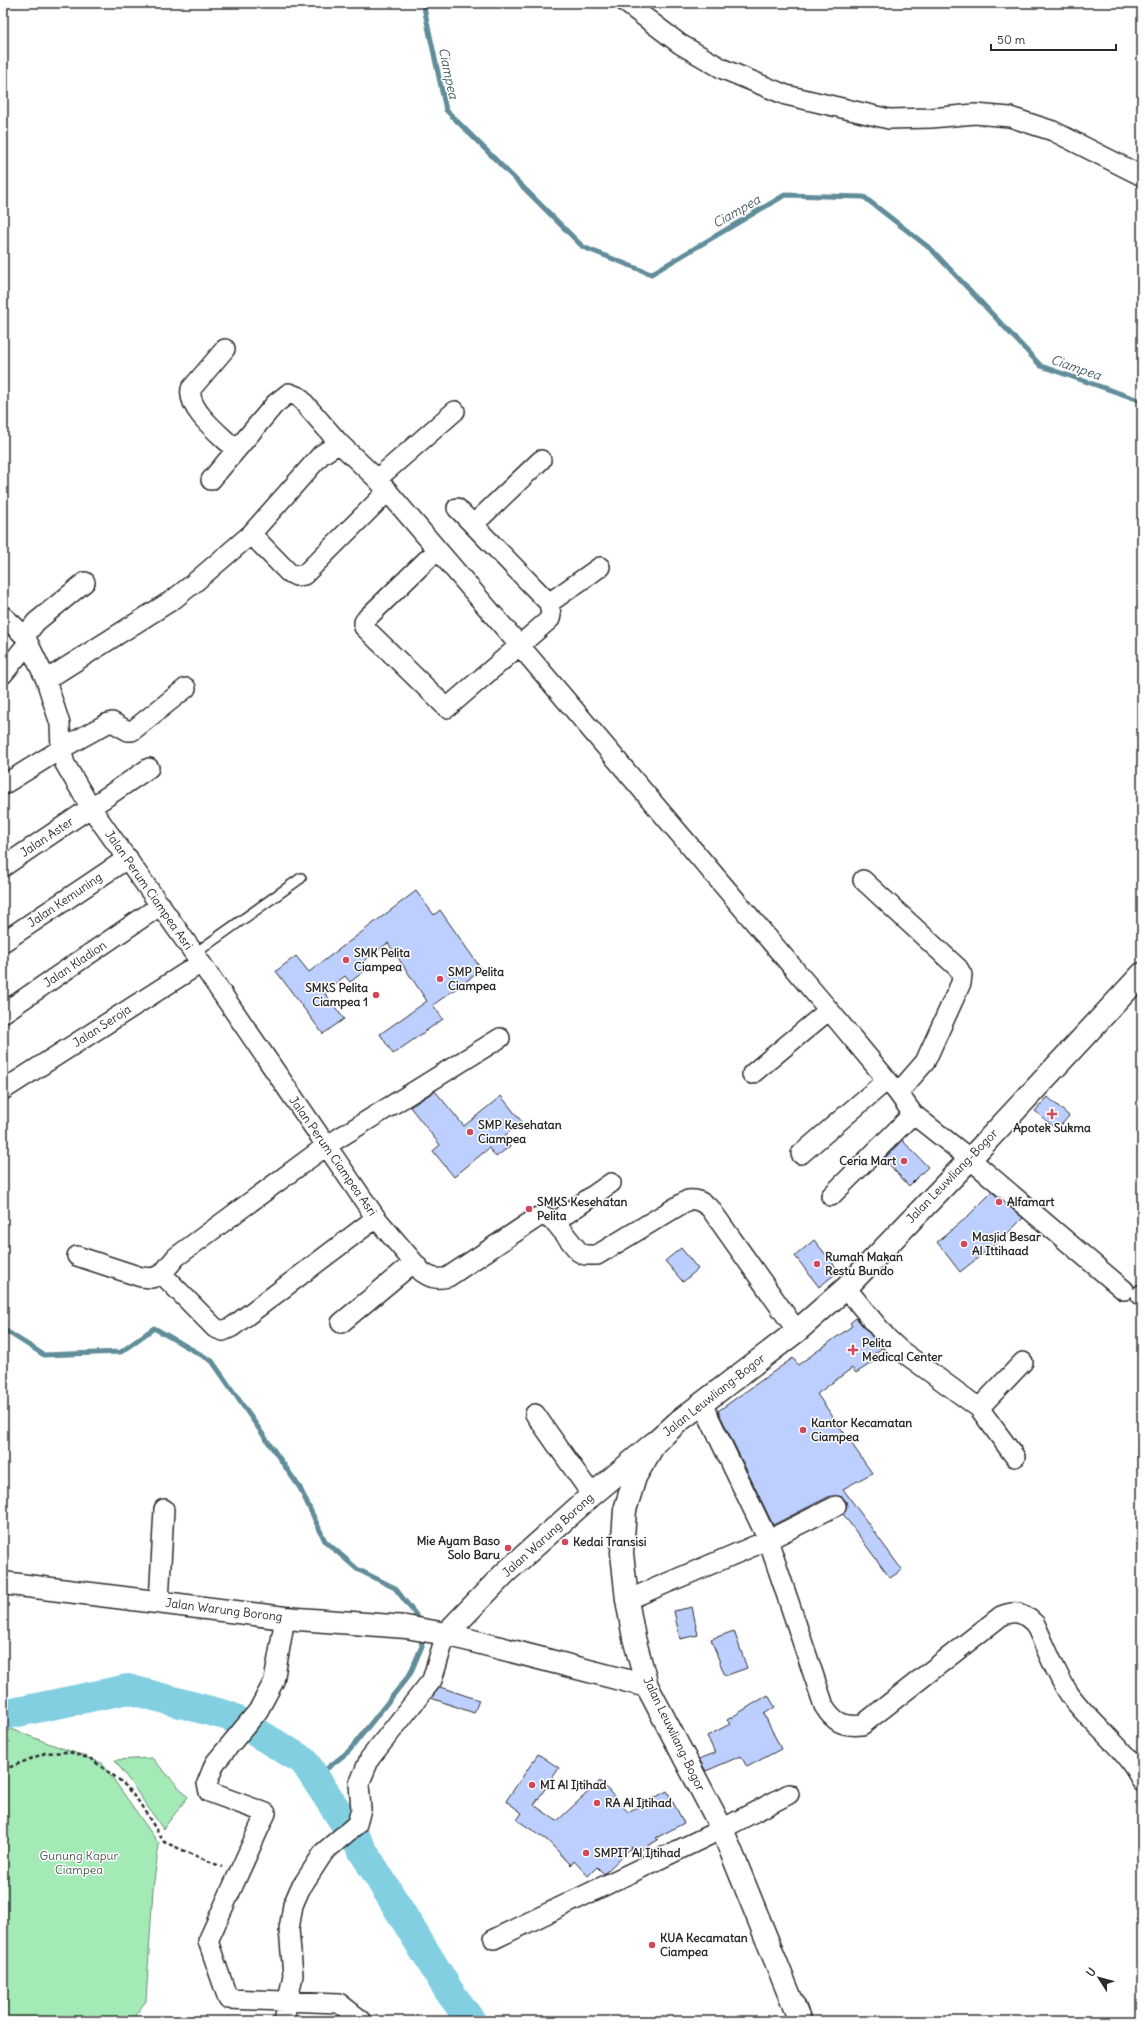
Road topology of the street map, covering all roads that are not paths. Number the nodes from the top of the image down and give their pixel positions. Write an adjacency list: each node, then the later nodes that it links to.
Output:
1 (626, 3): 2 (street)
2 (1142, 176)
3 (225, 349): 6 (street)
4 (455, 410): 9 (street)
5 (339, 443): 6 (street); 9 (street); 12 (street)
6 (235, 449): 8 (street)
7 (541, 460): 11 (street)
8 (211, 480)
9 (383, 485): 12 (street); 13 (street)
10 (457, 508): 11 (street)
11 (474, 524): 16 (street)
12 (251, 534): 21 (street)
13 (437, 550): 19 (street); 19 (street)
14 (600, 567): 16 (street)
15 (85, 582): 18 (street)
16 (549, 603): 19 (street)
17 (3, 616): 18 (street, Jalan Perum Ciampea Asri)
18 (26, 639): 20 (street); 21 (street, Jalan Perum Ciampea Asri)
19 (520, 646): 35 (street)
20 (3, 674)
21 (46, 680): 23 (street, Jalan Perum Ciampea Asri)
22 (186, 688): 23 (street)
23 (61, 748): 25 (street); 26 (street, Jalan Perum Ciampea Asri)
24 (149, 768): 26 (street, Jalan Aster)
25 (3, 785)
26 (91, 808): 27 (street, Jalan Perum Ciampea Asri); 28 (street, Jalan Aster)
27 (128, 858): 31 (street, Jalan Perum Ciampea Asri); 32 (street, Jalan Kemuning)
28 (3, 867)
29 (301, 878): 33 (lane)
30 (863, 880): 39 (street)
31 (155, 910): 33 (street, Jalan Perum Ciampea Asri); 36 (street, Jalan Kladion)
32 (3, 942)
33 (198, 958): 40 (street, Jalan Seroja); 42 (street, Jalan Perum Ciampea Asri)
34 (1142, 974): 44 (main road, Jalan Leuwliang-Bogor)
35 (829, 1010): 38 (street); 39 (street)
36 (3, 1013)
37 (500, 1038): 42 (street)
38 (752, 1074)
39 (893, 1086): 41 (street); 43 (street)
40 (3, 1090)
41 (913, 1114): 44 (street); 46 (street)
42 (326, 1146): 47 (street, Jalan Perum Ciampea Asri); 51 (street)
43 (801, 1154)
44 (970, 1159): 52 (main road, Jalan Leuwliang-Bogor); 53 (street)
45 (611, 1183): 48 (street)
46 (831, 1196)
47 (376, 1218): 50 (street, Jalan Perum Ciampea Asri); 51 (street)
48 (555, 1222): 50 (street, Jalan Perum Ciampea Asri); 55 (street)
49 (77, 1256): 51 (street)
50 (413, 1263): 54 (street)
51 (162, 1274)
52 (846, 1288): 55 (main road, Jalan Leuwliang-Bogor); 58 (street)
53 (1136, 1293)
54 (340, 1324)
55 (797, 1331): 57 (main road, Jalan Leuwliang-Bogor)
56 (1023, 1362): 58 (street)
57 (702, 1403): 60 (main road, Jalan Leuwliang-Bogor); 65 (street)
58 (979, 1408): 61 (street)
59 (534, 1414): 62 (street)
60 (655, 1443): 62 (main road, Jalan Warung Borong); 67 (main road, Jalan Leuwliang-Bogor)
61 (1015, 1457)
62 (592, 1495): 70 (main road, Jalan Warung Borong)
63 (836, 1506): 65 (street)
64 (164, 1509): 68 (street)
65 (768, 1540): 67 (street); 72 (street)
66 (3, 1583): 68 (main road, Jalan Warung Borong)
67 (627, 1600): 71 (main road, Jalan Leuwliang-Bogor)
68 (159, 1602): 69 (main road, Jalan Warung Borong)
69 (285, 1618): 70 (main road, Jalan Warung Borong); 76 (street)
70 (446, 1634): 71 (main road, Jalan Warung Borong); 76 (street)
71 (647, 1686): 74 (main road, Jalan Leuwliang-Bogor)
72 (1140, 1772)
73 (789, 1794): 74 (street)
74 (722, 1829): 75 (street); 79 (main road, Jalan Leuwliang-Bogor)
75 (494, 1939)
76 (288, 2000): 77 (street); 78 (street)
77 (284, 2021)
78 (362, 2021)
79 (800, 2021)

